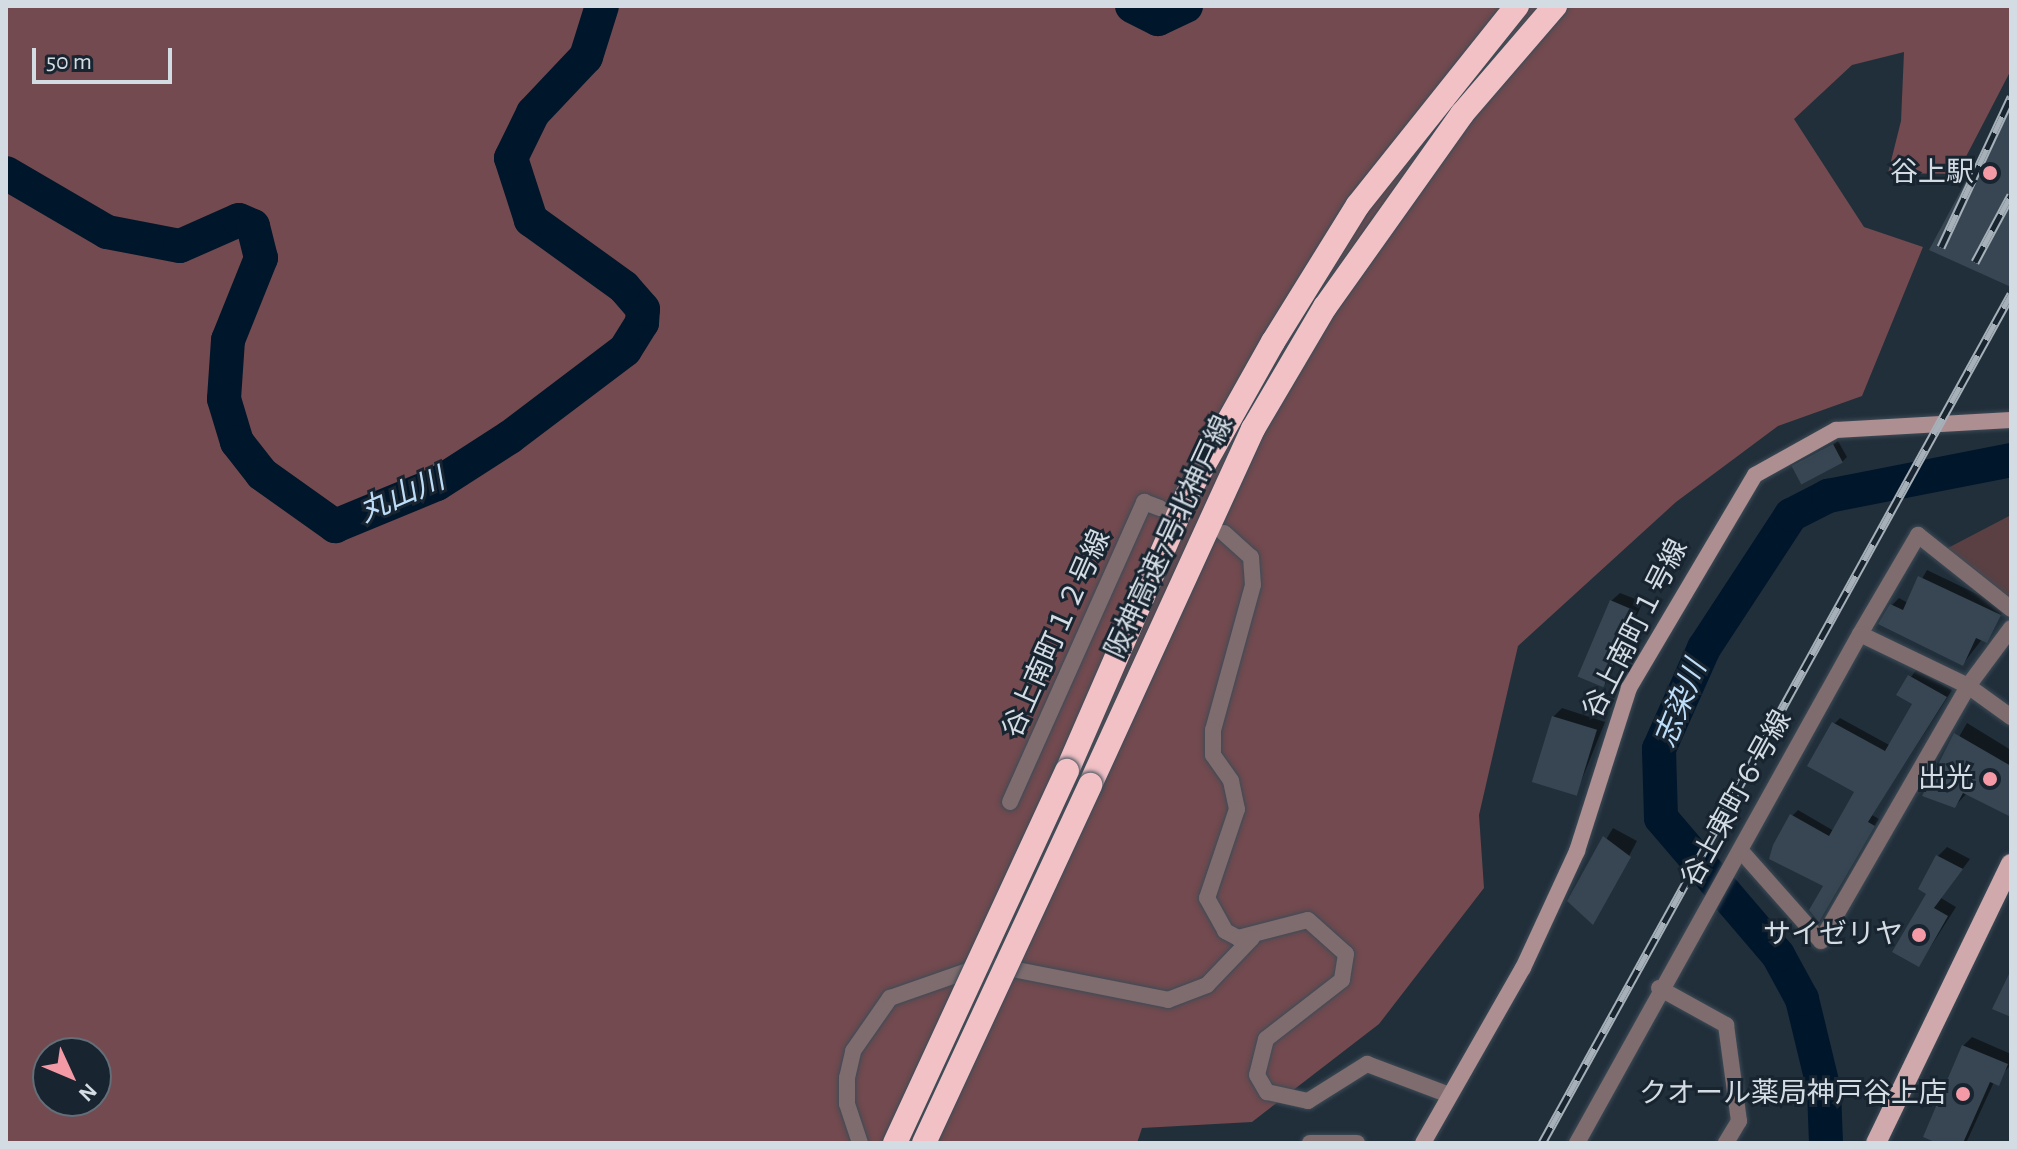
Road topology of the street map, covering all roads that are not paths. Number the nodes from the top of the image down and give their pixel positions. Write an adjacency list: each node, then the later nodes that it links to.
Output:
1 (1517, 6): 18 (highway, 阪神高速7号北神戸線, bridge)
2 (1555, 6): 19 (highway, 阪神高速7号北神戸線, bridge)
3 (2011, 420): 16 (street, 谷上南町１号線)
4 (1160, 508): 11 (street, 谷上南町１２号線)
5 (1224, 533): 14 (street)
6 (2011, 609): 8 (street, 谷上東町６号線)
7 (2011, 628): 9 (street)
8 (1860, 634): 9 (street); 12 (street, 谷上東町６号線)
9 (1968, 686): 10 (street); 12 (street)
10 (2011, 717)
11 (1010, 802)
12 (1741, 851): 15 (street, 谷上東町６号線)
13 (2011, 864): 25 (main road)
14 (1252, 938): 16 (street); 17 (street)
15 (1659, 988): 23 (street, 谷上東町６号線); 24 (street)
16 (1449, 1095): 22 (street, 谷上南町１号線)
17 (860, 1143)
18 (895, 1143)
19 (924, 1143)
20 (1310, 1143): 21 (street)
21 (1357, 1143)
22 (1423, 1143)
23 (1577, 1143)
24 (1726, 1143)
25 (1876, 1143)

